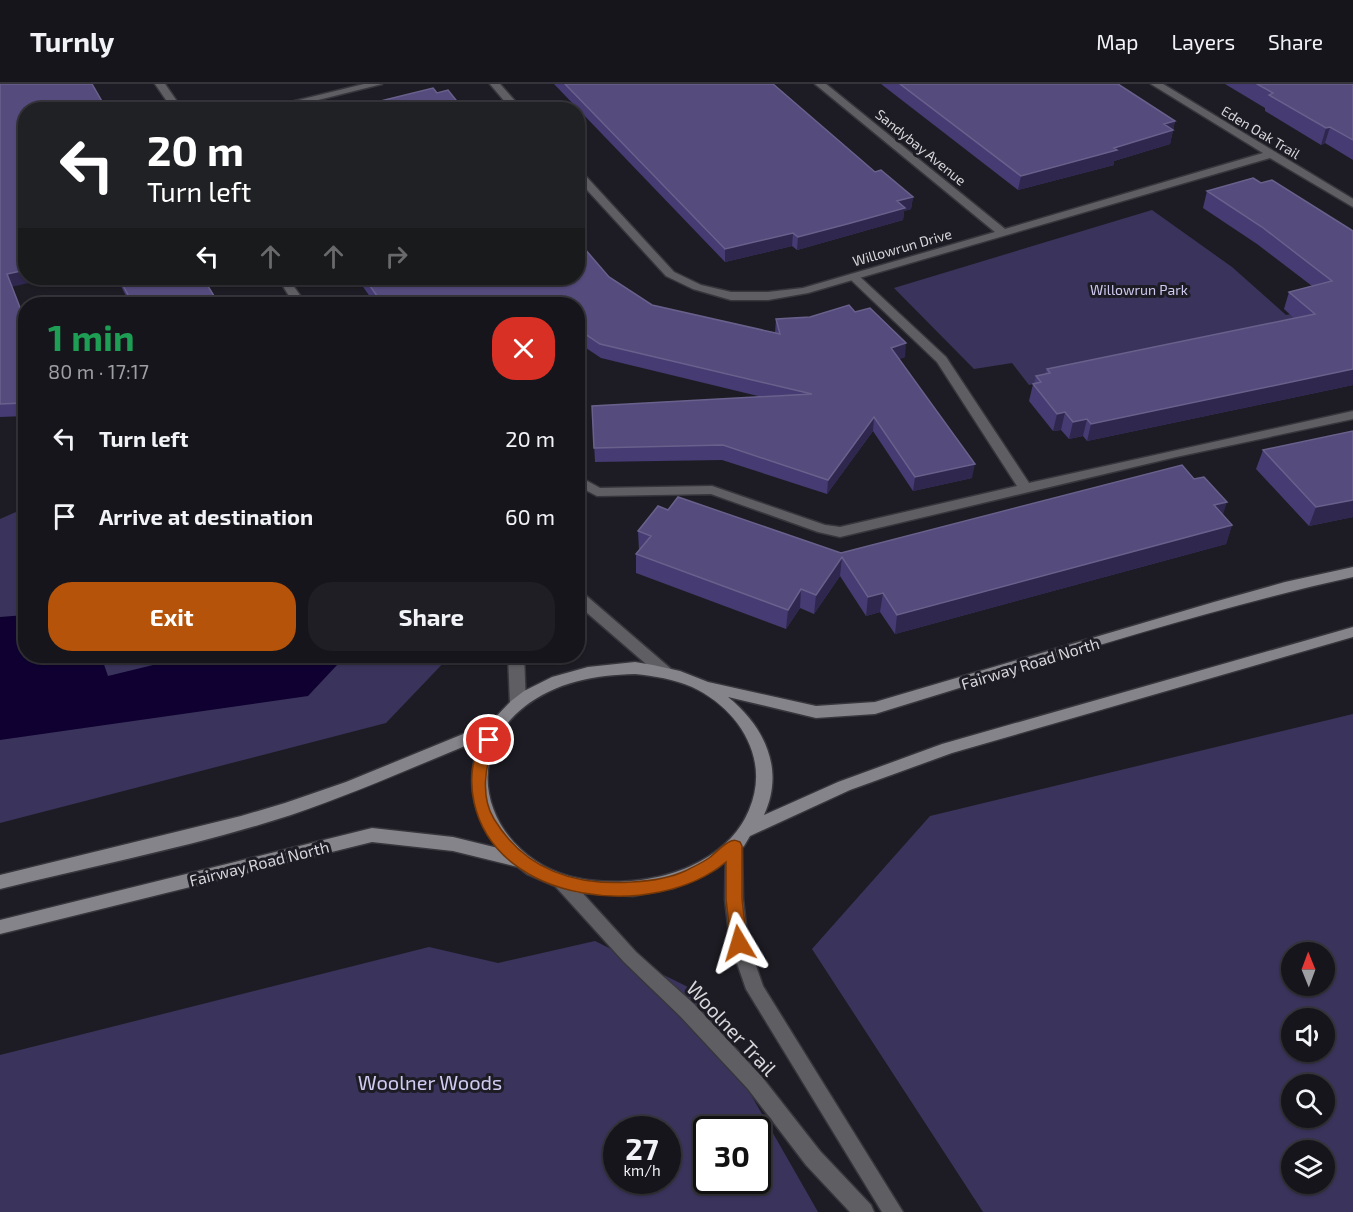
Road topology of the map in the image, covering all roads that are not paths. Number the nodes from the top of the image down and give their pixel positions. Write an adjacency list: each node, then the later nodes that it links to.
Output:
1 (160, 84): 6 (street)
2 (377, 84): 7 (street)
3 (495, 84): 8 (street)
4 (820, 84): 12 (street, Sandybay Avenue)
5 (1156, 84): 9 (street, Eden Oak Trail)
6 (172, 102)
7 (298, 102)
8 (511, 102)
9 (1272, 154): 11 (street, Eden Oak Trail); 12 (street, Willowrun Drive)
10 (585, 182): 13 (street, Willowrun Drive)
11 (1353, 204)
12 (1003, 233): 13 (street, Willowrun Drive)
13 (854, 277): 16 (street)
14 (1353, 415): 16 (street)
15 (585, 484): 16 (street)
16 (1026, 489)
17 (1353, 572): 22 (main road, Fairway Road North)
18 (585, 603): 21 (street)
19 (1353, 632): 25 (main road)
20 (516, 663): 23 (street)
21 (665, 672): 22 (main road); 23 (main road)
22 (704, 686): 25 (main road)
23 (518, 704): 24 (main road)
24 (496, 727): 27 (main road); 29 (main road)
25 (748, 830): 26 (main road)
26 (734, 846): 28 (main road); 32 (street, Woolner Trail)
27 (520, 860): 28 (main road); 30 (main road, Fairway Road North)
28 (561, 881): 31 (street, Woolner Trail)
29 (0, 882)
30 (0, 927)
31 (864, 1212)
32 (893, 1212)

